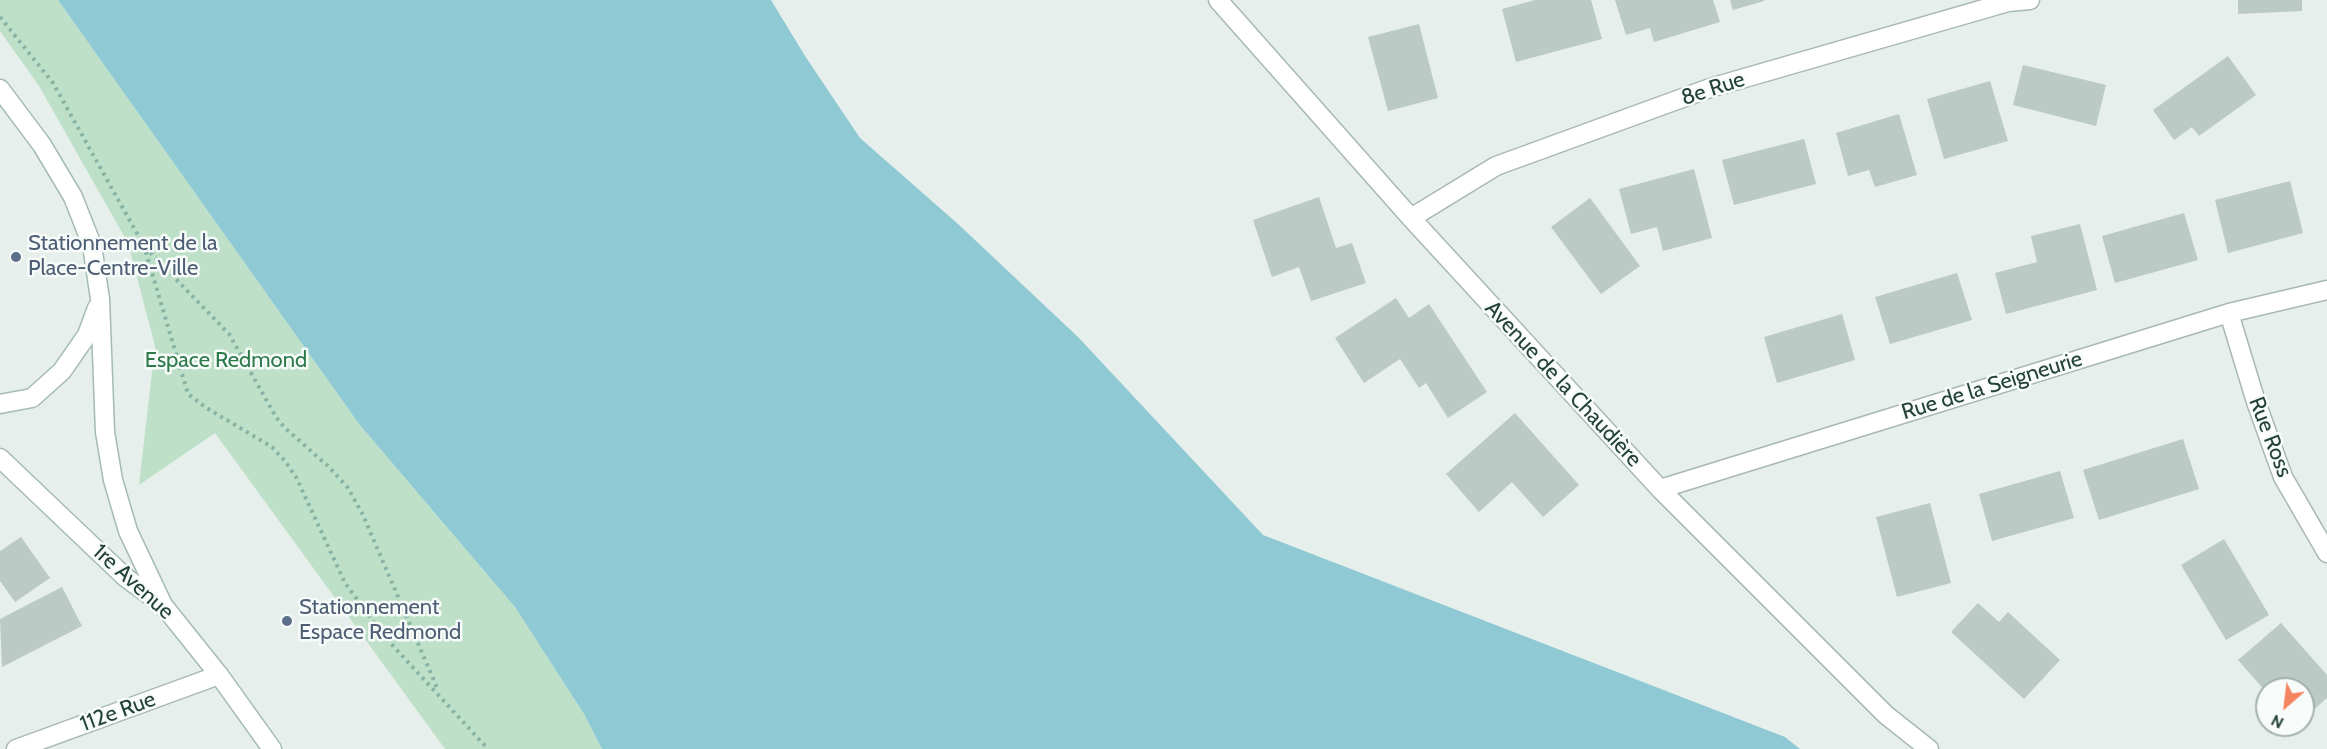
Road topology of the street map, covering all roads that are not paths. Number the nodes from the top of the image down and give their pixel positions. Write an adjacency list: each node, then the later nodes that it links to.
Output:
1 (1218, 0): 4 (street, Avenue de la Chaudière)
2 (2030, 0): 4 (street, 8e Rue)
3 (0, 89): 6 (street)
4 (1411, 218): 10 (street, Avenue de la Chaudière)
5 (2327, 290): 7 (street, Rue de la Seigneurie)
6 (100, 299): 8 (street); 12 (street)
7 (2229, 313): 10 (street, Rue de la Seigneurie); 11 (street, Rue Ross)
8 (0, 404)
9 (0, 458): 12 (street, 1re Avenue)
10 (1660, 489): 16 (street, Avenue de la Chaudière)
11 (2327, 553)
12 (163, 605): 13 (street, 1re Avenue)
13 (219, 675): 14 (street, 112e Rue); 15 (street, 1re Avenue)
14 (16, 749)
15 (272, 749)
16 (1929, 749)

